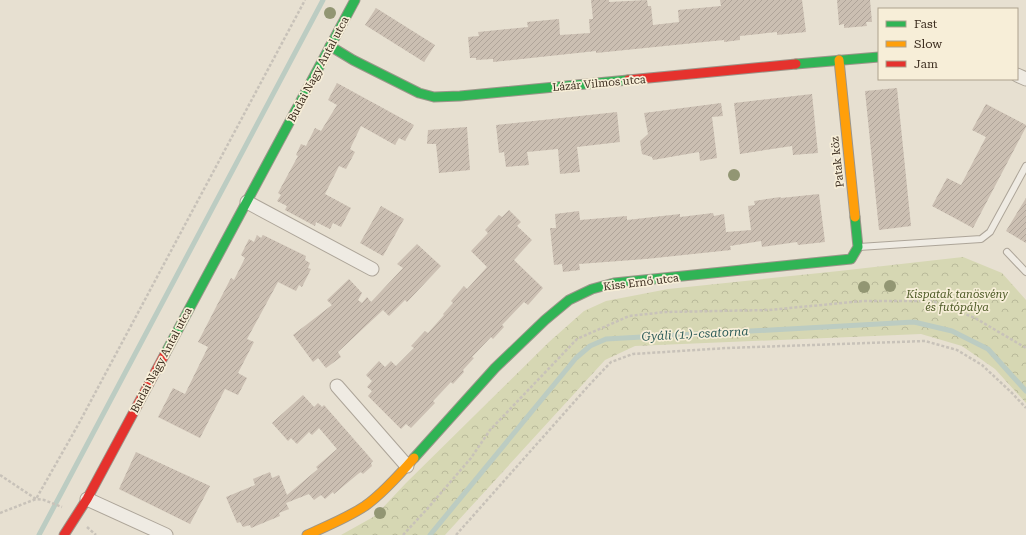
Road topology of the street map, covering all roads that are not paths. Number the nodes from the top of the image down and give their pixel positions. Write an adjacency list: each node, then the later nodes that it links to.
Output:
1 (355, 0): 2 (street, Budai Nagy Antal utca)
2 (330, 46): 4 (street, Lázár Vilmos utca); 6 (street, Budai Nagy Antal utca)
3 (878, 57): 4 (street, Lázár Vilmos utca)
4 (839, 60): 7 (street, Patak köz)
5 (1026, 166): 7 (lane)
6 (247, 202): 9 (street); 13 (street, Budai Nagy Antal utca)
7 (858, 247): 12 (street, Kiss Ernő utca)
8 (1007, 252): 10 (lane)
9 (372, 269)
10 (1026, 272)
11 (337, 386): 12 (street)
12 (407, 466): 16 (street, Kiss Ernő utca)
13 (87, 499): 14 (street, Budai Nagy Antal utca); 15 (street)
14 (64, 535)
15 (166, 535)
16 (307, 535)

